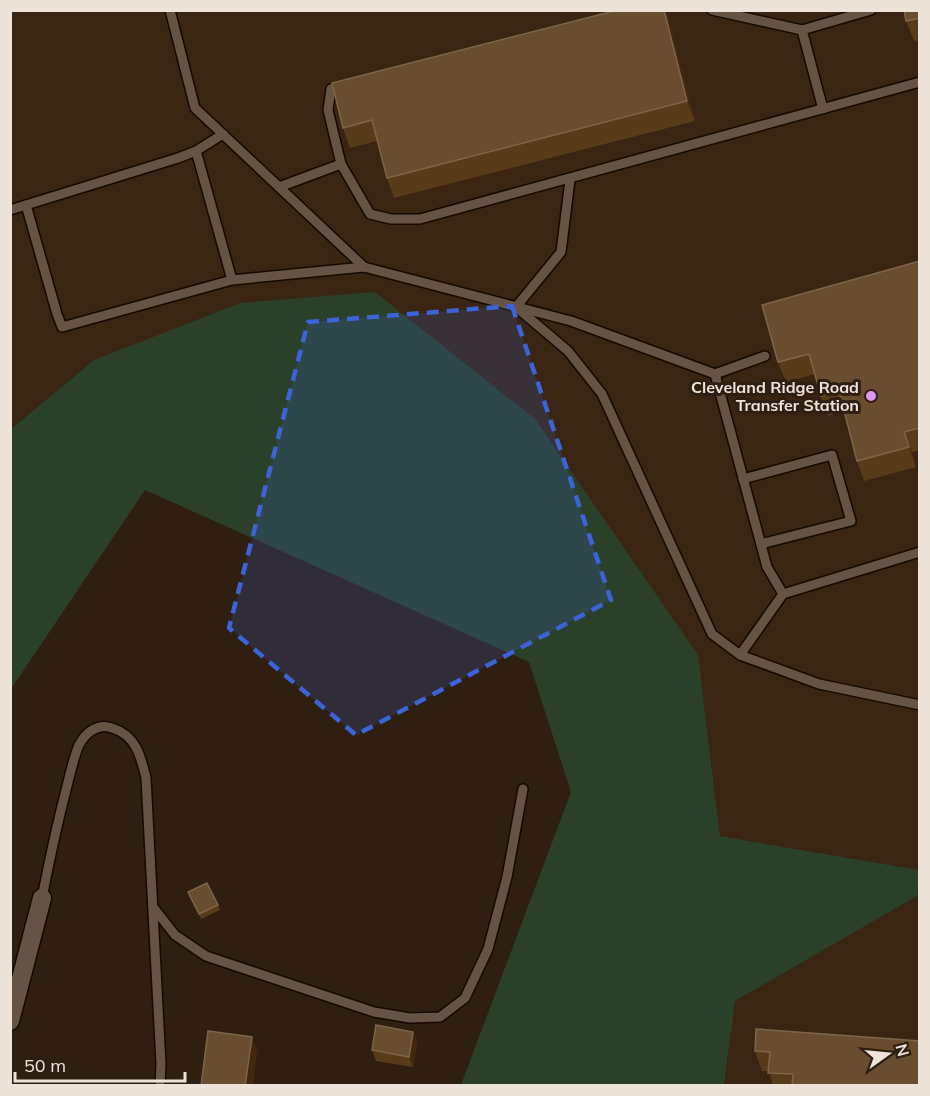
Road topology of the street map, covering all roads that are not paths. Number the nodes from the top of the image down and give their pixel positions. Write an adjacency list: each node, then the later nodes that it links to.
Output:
1 (170, 10): 8 (lane)
2 (712, 10): 4 (lane)
3 (872, 10): 4 (lane)
4 (802, 30): 7 (lane)
5 (920, 82): 7 (lane)
6 (354, 84): 10 (lane)
7 (823, 109): 11 (lane)
8 (223, 134): 9 (lane); 12 (lane)
9 (196, 151): 13 (lane); 16 (lane)
10 (341, 164): 11 (lane); 12 (lane)
11 (570, 180): 17 (lane)
12 (279, 187): 15 (lane)
13 (26, 205): 14 (lane); 16 (lane)
14 (10, 210)
15 (364, 267): 16 (lane); 17 (lane)
16 (232, 280)
17 (516, 307): 19 (lane); 24 (lane)
18 (765, 356): 19 (lane)
19 (715, 374): 20 (lane)
20 (743, 479): 21 (lane); 21 (lane)
21 (761, 544): 23 (lane)
22 (920, 552): 23 (lane)
23 (783, 594): 24 (lane)
24 (740, 655): 25 (lane)
25 (920, 705)
26 (523, 789): 28 (lane)
27 (42, 898): 28 (lane); 29 (street)
28 (153, 907): 30 (lane)
29 (10, 1021)
30 (160, 1086)

